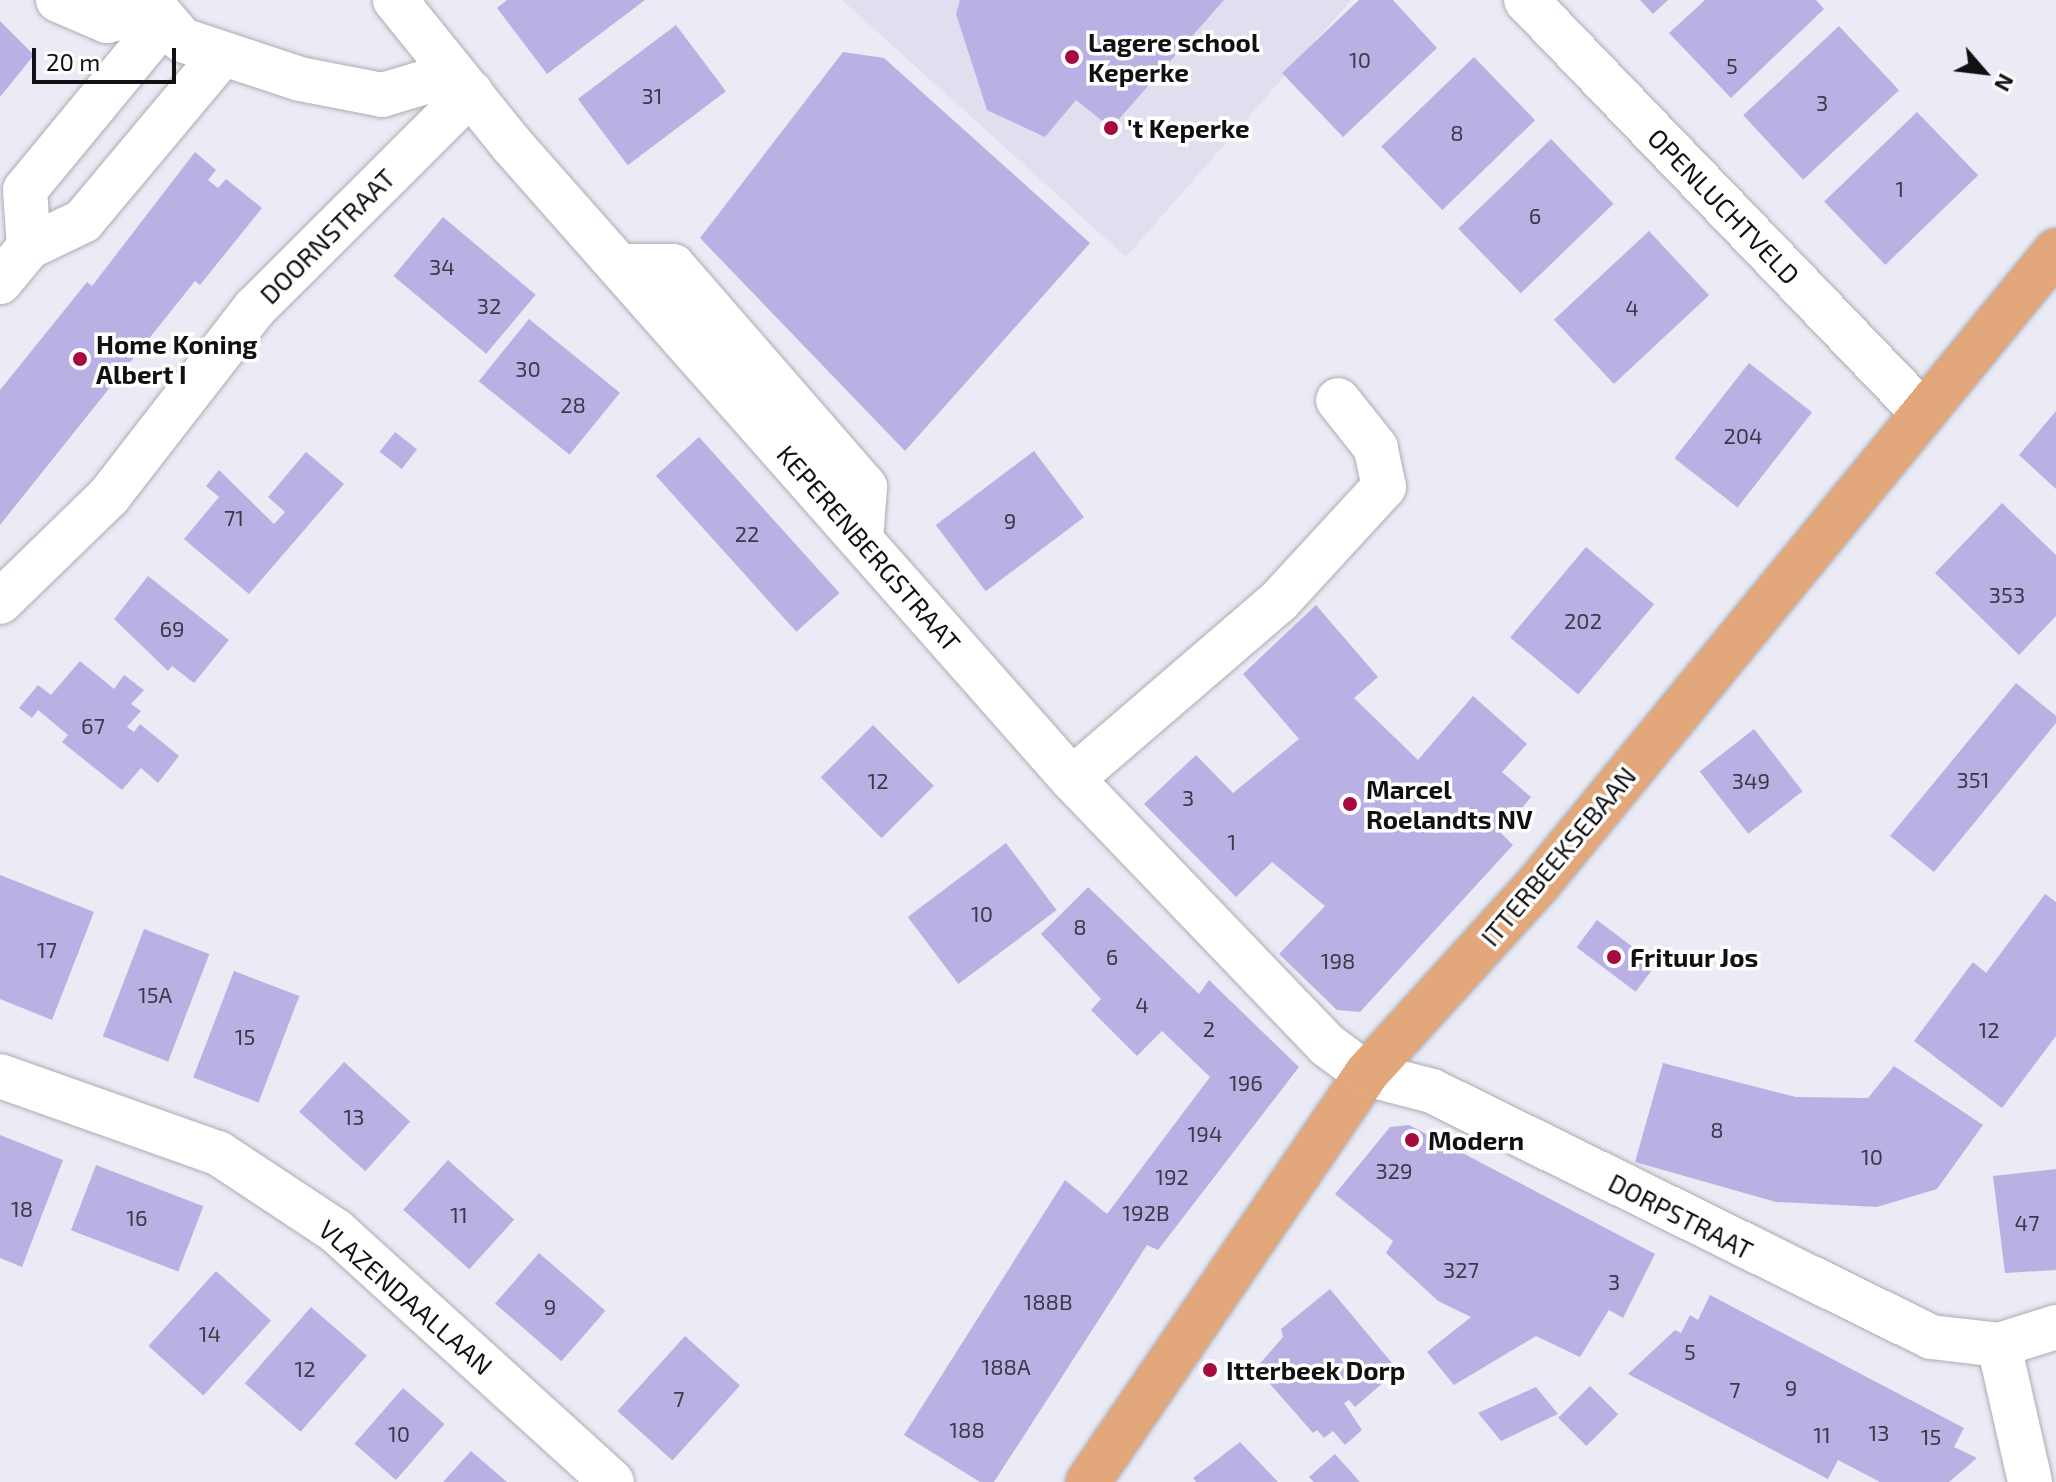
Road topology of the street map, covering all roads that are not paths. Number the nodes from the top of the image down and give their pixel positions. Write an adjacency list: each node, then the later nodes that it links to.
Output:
1 (58, 0): 4 (street)
2 (395, 0): 6 (street, KEPERENBERGSTRAAT)
3 (1526, 0): 11 (street, OPENLUCHTVELD)
4 (156, 9): 5 (street); 7 (street)
5 (222, 55): 6 (street); 7 (street)
6 (462, 84): 12 (street, DOORNSTRAAT); 13 (street, KEPERENBERGSTRAAT)
7 (29, 247): 9 (street)
8 (2056, 251): 11 (main road, ITTERBEEKSEBAAN)
9 (0, 282)
10 (1338, 400): 13 (street)
11 (1922, 412): 14 (main road, ITTERBEEKSEBAAN)
12 (0, 602)
13 (1072, 779): 14 (street, KEPERENBERGSTRAAT)
14 (1366, 1074): 17 (street, DORPSTRAAT); 19 (main road, ITTERBEEKSEBAAN)
15 (0, 1076): 18 (street, VLAZENDAALLAAN)
16 (2056, 1327): 17 (street, DORPSTRAAT)
17 (1999, 1345): 20 (street)
18 (612, 1482)
19 (1088, 1482)
20 (2030, 1482)

